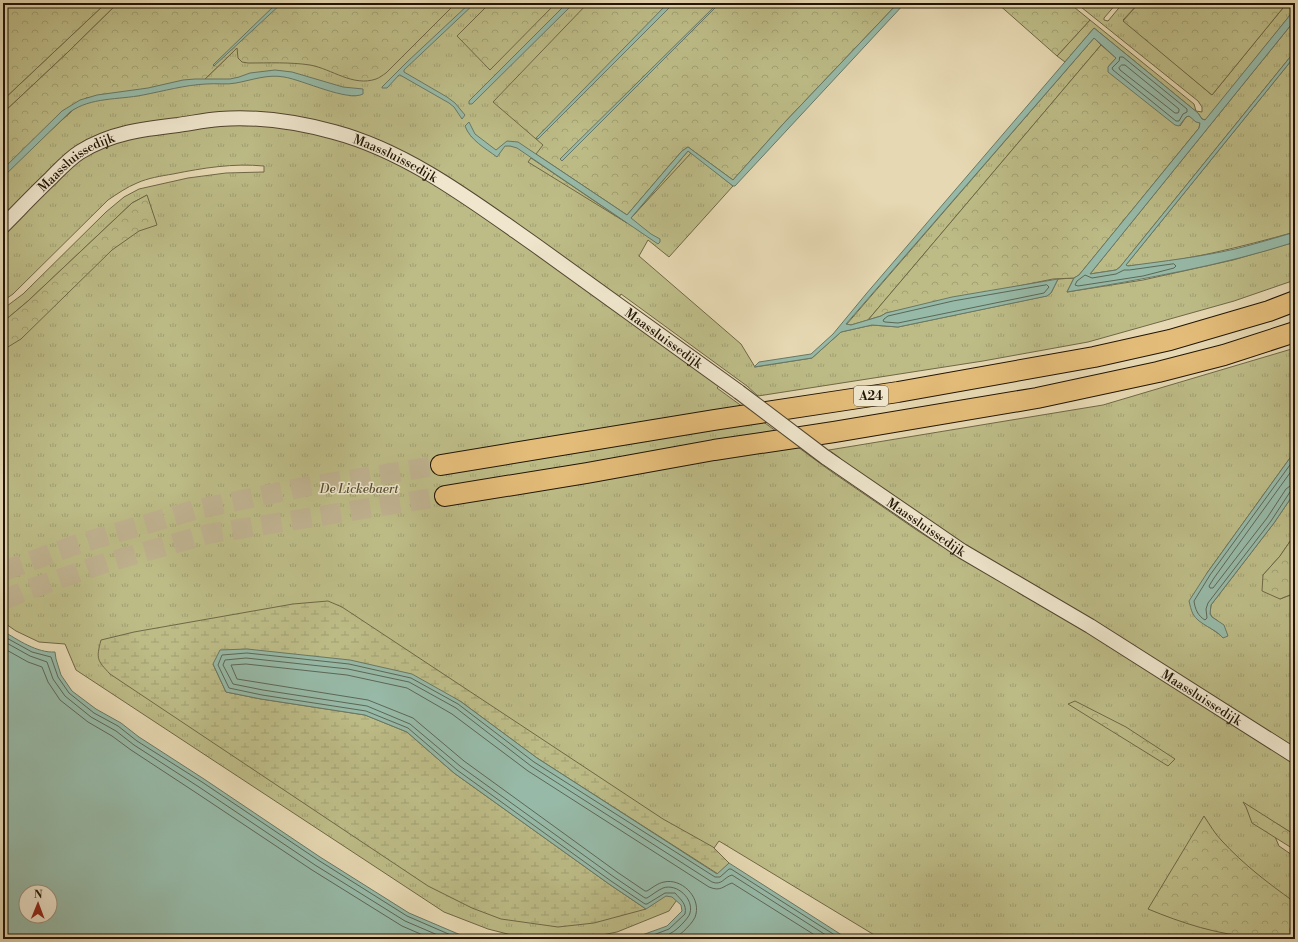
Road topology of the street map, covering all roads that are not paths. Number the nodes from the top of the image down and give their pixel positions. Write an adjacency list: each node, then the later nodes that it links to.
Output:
1 (3, 226): 6 (street, Maassluissedijk, bridge)
2 (1295, 301): 4 (highway, A24)
3 (1295, 332): 5 (highway, A24)
4 (440, 465)
5 (446, 496)
6 (1295, 756)

